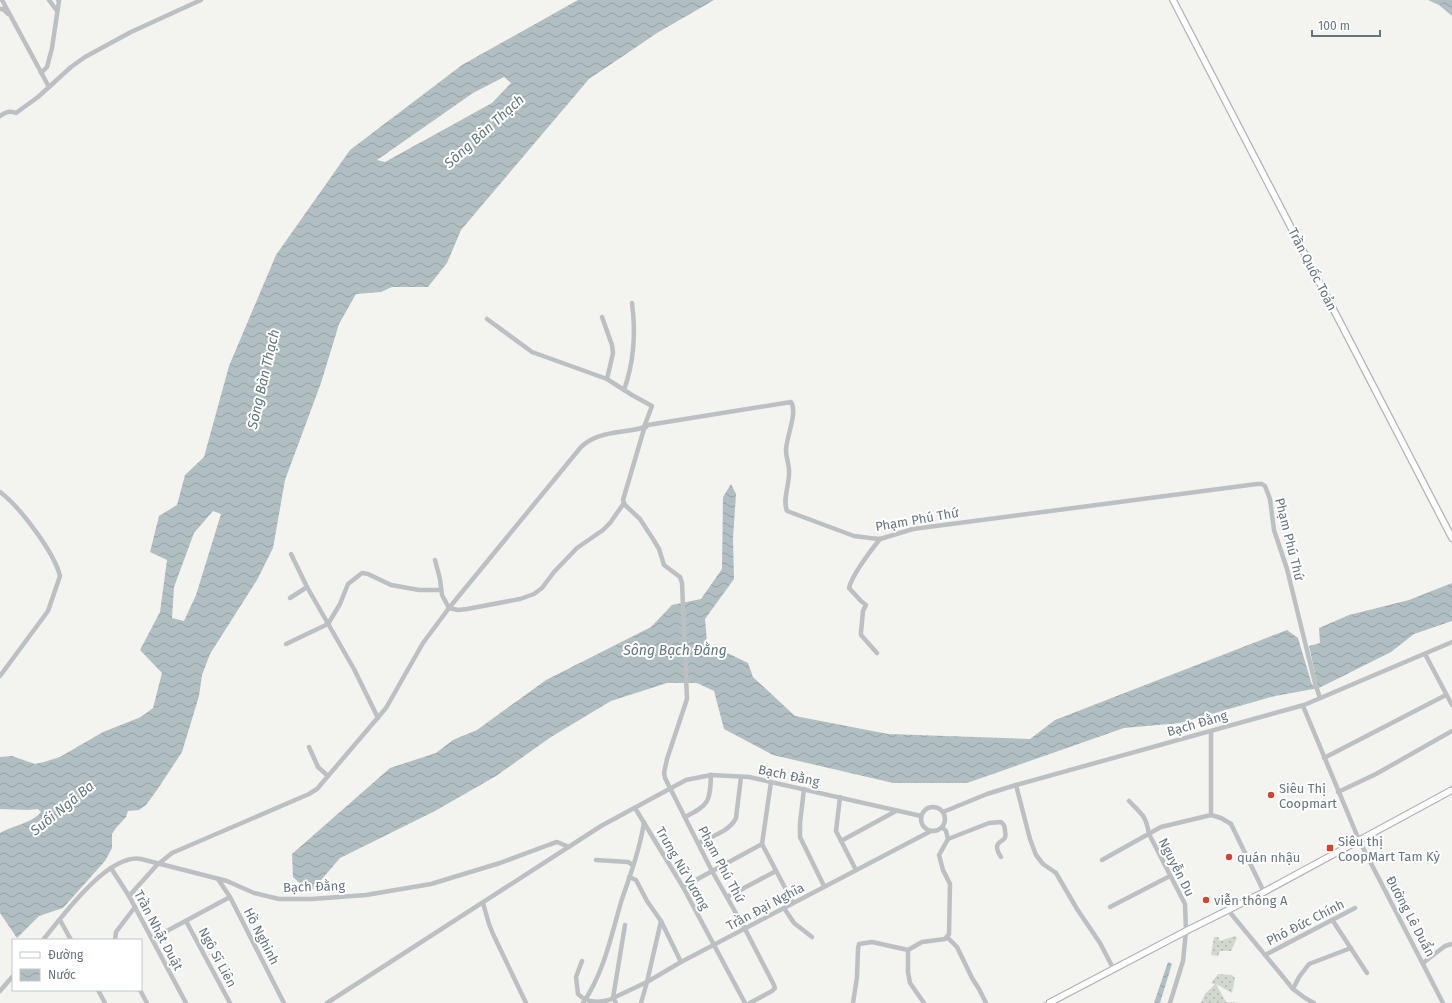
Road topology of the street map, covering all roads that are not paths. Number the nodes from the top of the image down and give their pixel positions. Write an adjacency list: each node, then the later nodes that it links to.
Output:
1 (2, 0): 8 (street)
2 (49, 0): 7 (street)
3 (58, 0): 7 (street)
4 (201, 0): 10 (street)
5 (1173, 0): 20 (main road, Trần Quốc Toản)
6 (0, 9): 8 (street)
7 (57, 11): 9 (street)
8 (13, 20): 9 (street)
9 (41, 73): 10 (street)
10 (49, 87): 11 (street)
11 (0, 116)
12 (632, 303): 16 (street)
13 (602, 317): 15 (street)
14 (487, 319): 15 (street)
15 (607, 379): 16 (street)
16 (624, 390): 17 (street)
17 (645, 427): 19 (street); 21 (street, Phạm Phú Thứ); 27 (street)
18 (0, 492): 33 (street)
19 (624, 503): 27 (street); 48 (street)
20 (1452, 538)
21 (880, 539): 31 (street); 35 (street, Phạm Phú Thứ)
22 (291, 554): 24 (street)
23 (435, 560): 25 (street)
24 (307, 587): 26 (street); 28 (street)
25 (441, 590): 27 (street); 28 (street)
26 (290, 598)
27 (449, 608): 38 (street)
28 (328, 624): 30 (street); 38 (street)
29 (1452, 642): 32 (street, Bạch Đằng)
30 (286, 644)
31 (877, 653)
32 (1425, 654): 34 (street); 35 (street, Bạch Đằng)
33 (0, 676)
34 (1446, 695): 36 (street); 42 (street)
35 (1320, 698): 37 (street, Bạch Đằng)
36 (1452, 705)
37 (1303, 706): 39 (street, Bạch Đằng); 42 (street, Đường Lê Duẩn)
38 (378, 718): 44 (street)
39 (1211, 731): 47 (street, Bạch Đằng); 57 (street)
40 (1452, 731): 51 (street)
41 (309, 747): 44 (street)
42 (1324, 758): 51 (street, Đường Lê Duẩn)
43 (711, 775): 45 (street, Bạch Đằng); 48 (street, Bạch Đằng); 59 (street)
44 (328, 776): 73 (street)
45 (741, 777): 46 (street, Bạch Đằng); 67 (street)
46 (770, 782): 49 (street, Bạch Đằng); 68 (street)
47 (1016, 785): 56 (street, Bạch Đằng); 116 (street)
48 (670, 788): 54 (street, Bạch Đằng); 59 (street, Phạm Phú Thứ)
49 (804, 789): 52 (street, Bạch Đằng); 82 (street)
50 (1452, 790): 65 (main road)
51 (1338, 792): 65 (street, Đường Lê Duẩn)
52 (840, 797): 55 (street, Bạch Đằng); 66 (street)
53 (1129, 801): 63 (street, Nguyễn Du)
54 (635, 808): 60 (street, Trưng Nữ Vương); 69 (street, Bạch Đằng)
55 (896, 810): 58 (street, Bạch Đằng); 66 (street)
56 (943, 812): 58 (street); 61 (street)
57 (1211, 815): 63 (street); 84 (street)
58 (921, 816): 62 (street)
59 (685, 817): 67 (street, Phạm Phú Thứ)
60 (644, 822): 74 (street); 83 (street, Trưng Nữ Vương)
61 (942, 827): 62 (street); 64 (street)
62 (931, 831): 77 (street, Trần Đại Nghĩa)
63 (1149, 834): 72 (street); 79 (street, Nguyễn Du)
64 (948, 839): 70 (street); 102 (street)
65 (1359, 840): 84 (main road); 115 (street, Đường Lê Duẩn)
66 (841, 841): 77 (street)
67 (699, 843): 76 (street, Phạm Phú Thứ)
68 (762, 844): 76 (street); 78 (street)
69 (569, 848): 81 (street, Bạch Đằng); 88 (street, Bạch Đằng)
70 (1001, 857)
71 (596, 860): 74 (street)
72 (1102, 860)
73 (157, 864): 75 (street, Bạch Đằng); 81 (street, Bạch Đằng); 85 (street)
74 (632, 866): 80 (street)
75 (111, 868): 85 (street, Trần Nhật Duật); 95 (street, Bạch Đằng)
76 (712, 870): 83 (street); 87 (street, Phạm Phú Thứ)
77 (856, 870): 82 (street, Trần Đại Nghĩa)
78 (776, 871): 87 (street); 89 (street)
79 (1170, 876): 91 (street); 101 (street, Nguyễn Du)
80 (629, 877): 97 (street); 125 (street)
81 (218, 879): 86 (street, Hồ Nghinh)
82 (824, 886): 89 (street, Trần Đại Nghĩa)
83 (683, 887): 109 (street, Trưng Nữ Vương)
84 (1264, 892): 94 (main road)
85 (130, 896): 90 (street, Trần Nhật Duật)
86 (230, 897): 96 (street); 130 (street, Hồ Nghinh)
87 (727, 897): 100 (street, Phạm Phú Thứ)
88 (484, 903): 131 (street, Bạch Đằng); 132 (street)
89 (792, 903): 92 (street, Trần Đại Nghĩa)
90 (135, 907): 106 (street); 107 (street, Trần Nhật Duật)
91 (1110, 907)
92 (784, 908): 100 (street, Trần Đại Nghĩa); 103 (street)
93 (1355, 908): 98 (street, Phó Đức Chính)
94 (1228, 910): 101 (main road); 112 (street)
95 (60, 920): 104 (street, Bạch Đằng); 105 (street)
96 (186, 920): 107 (street); 129 (street, Ngô Sĩ Liên)
97 (661, 921): 114 (street); 119 (street)
98 (1333, 921): 110 (street); 112 (street, Phó Đức Chính)
99 (625, 926): 124 (street)
100 (745, 929): 109 (street, Trần Đại Nghĩa); 136 (street, Phạm Phú Thứ)
101 (1186, 931): 116 (main road); 141 (street, Nguyễn Du)
102 (947, 937): 111 (street); 139 (street)
103 (812, 938)
104 (44, 939)
105 (70, 939)
106 (115, 939)
107 (152, 939): 128 (street, Trần Nhật Duật)
108 (1452, 944): 115 (street)
109 (713, 946): 114 (street, Trần Đại Nghĩa); 135 (street, Trưng Nữ Vương)
110 (1351, 948): 117 (street); 120 (street)
111 (908, 950): 137 (street); 138 (street)
112 (1265, 955): 120 (street)
113 (582, 962): 125 (street)
114 (681, 962): 119 (street, Trần Đại Nghĩa)
115 (1423, 963): 143 (street, Đường Lê Duẩn)
116 (1113, 968): 140 (main road)
117 (1367, 973)
118 (12, 977): 121 (street)
119 (647, 982): 124 (street, Trần Đại Nghĩa); 134 (street)
120 (1293, 988): 142 (street)
121 (0, 991)
122 (99, 991): 126 (street)
123 (141, 991): 127 (street)
124 (611, 999): 125 (street); 133 (street)
125 (584, 1002)
126 (105, 1003)
127 (147, 1003)
128 (186, 1003)
129 (230, 1003)
130 (284, 1003)
131 (328, 1003)
132 (526, 1003)
133 (616, 1003)
134 (641, 1003)
135 (745, 1003)
136 (750, 1003)
137 (853, 1003)
138 (924, 1003)
139 (986, 1003)
140 (1048, 1003)
141 (1170, 1003)
142 (1314, 1003)
143 (1443, 1003)

